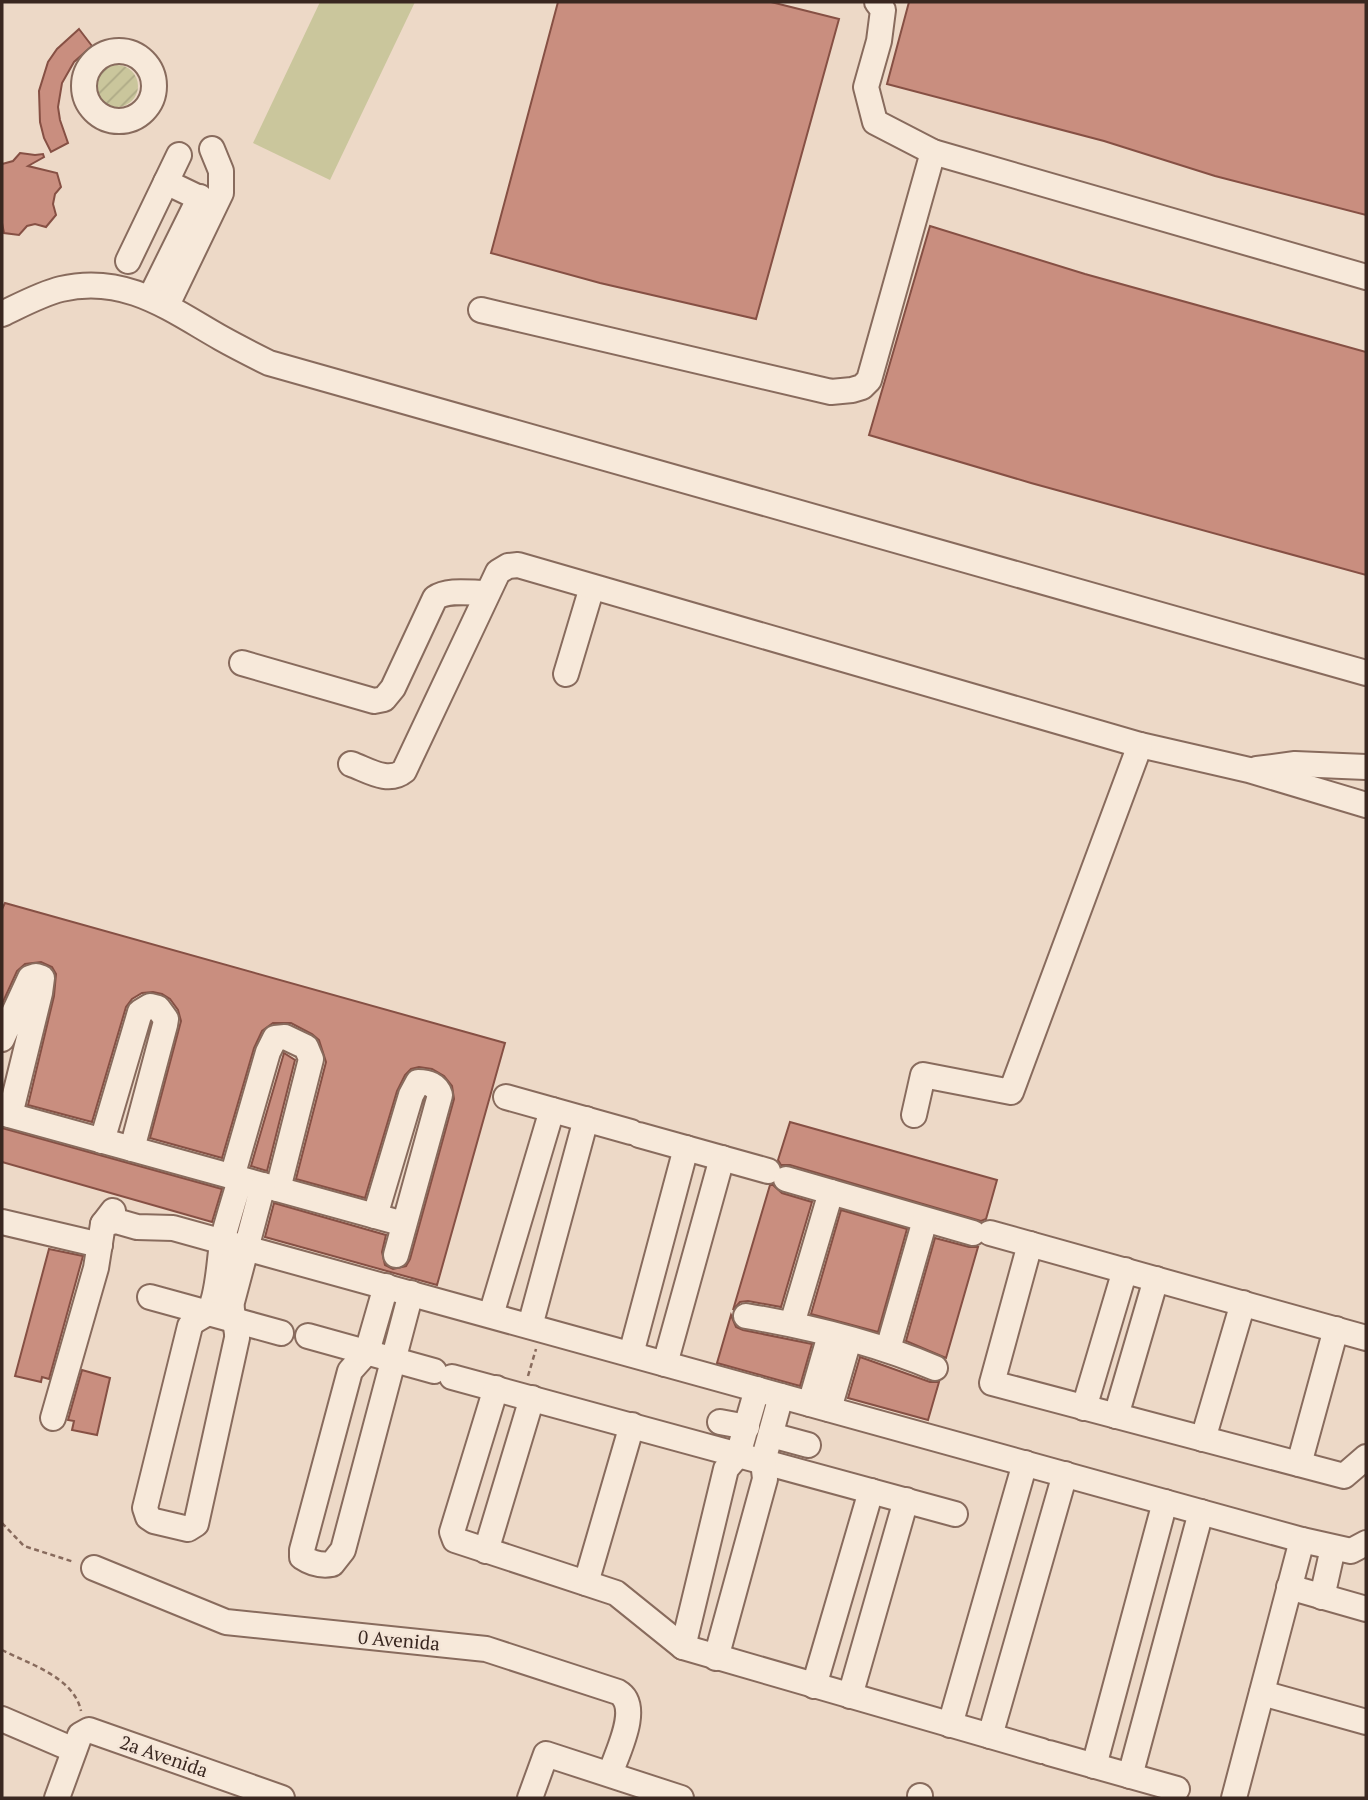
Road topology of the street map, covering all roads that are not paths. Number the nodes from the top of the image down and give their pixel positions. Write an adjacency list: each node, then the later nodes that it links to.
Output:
1 (877, 2): 3 (street)
2 (212, 149): 6 (street)
3 (933, 152): 8 (street); 10 (street)
4 (179, 155): 5 (street)
5 (166, 182): 6 (street); 7 (street)
6 (207, 201): 9 (street)
7 (128, 261)
8 (1366, 277)
9 (158, 301): 11 (street); 15 (street)
10 (481, 310)
11 (2, 314)
12 (592, 587): 13 (street); 16 (street); 17 (street)
13 (486, 593): 14 (street); 18 (street)
14 (242, 663)
15 (1366, 673)
16 (566, 674)
17 (1140, 745): 20 (street); 26 (street)
18 (351, 764)
19 (1366, 767): 20 (street)
20 (1249, 770): 21 (street)
21 (1366, 805)
22 (2, 1039): 25 (street)
23 (506, 1097): 24 (street)
24 (552, 1110): 27 (street); 42 (street)
25 (6, 1114): 28 (street)
26 (914, 1115)
27 (586, 1119): 29 (street); 44 (street)
28 (102, 1141): 30 (street); 30 (street)
29 (686, 1148): 31 (street); 49 (street)
30 (132, 1149): 32 (street)
31 (722, 1158): 33 (street); 51 (street)
32 (253, 1183): 32 (street); 34 (street); 39 (street)
33 (831, 1192): 35 (street); 56 (street)
34 (375, 1216): 37 (street); 37 (street)
35 (925, 1220): 40 (street); 63 (street)
36 (2, 1222): 38 (street)
37 (404, 1224): 41 (street)
38 (101, 1235): 39 (street); 76 (street)
39 (235, 1244): 46 (street); 52 (street); 55 (street)
40 (1030, 1244): 43 (street); 74 (street)
41 (396, 1255)
42 (506, 1264): 44 (street); 53 (street)
43 (1125, 1270): 45 (street); 74 (street)
44 (544, 1274): 57 (street)
45 (1156, 1279): 50 (street); 75 (street)
46 (386, 1286): 47 (street); 64 (street)
47 (411, 1293): 53 (street); 66 (street)
48 (150, 1297): 52 (street)
49 (645, 1302): 51 (street); 65 (street)
50 (1243, 1303): 58 (street); 81 (street)
51 (679, 1312): 67 (street)
52 (206, 1313): 55 (street); 55 (street)
53 (491, 1315): 57 (street)
54 (746, 1316): 56 (street)
55 (233, 1321): 59 (street)
56 (792, 1324): 61 (street)
57 (536, 1328): 65 (street)
58 (1336, 1329): 62 (street); 87 (street)
59 (281, 1334)
60 (308, 1336): 64 (street)
61 (839, 1337): 63 (street); 73 (street)
62 (1366, 1338)
63 (888, 1349): 68 (street)
64 (367, 1352): 66 (street); 66 (street)
65 (631, 1354): 67 (street)
66 (392, 1360): 69 (street)
67 (665, 1363): 70 (street)
68 (935, 1368)
69 (496, 1388): 71 (street); 99 (street)
70 (757, 1389): 72 (street); 79 (street)
71 (527, 1396): 78 (street); 99 (street)
72 (781, 1396): 73 (street); 80 (street)
73 (819, 1406): 86 (street)
74 (1084, 1408): 75 (street)
75 (1116, 1416): 81 (street)
76 (53, 1418)
77 (720, 1422): 79 (street)
78 (632, 1425): 83 (street); 103 (street)
79 (747, 1427): 83 (street)
80 (771, 1435): 82 (street); 85 (street)
81 (1202, 1439): 87 (street)
82 (808, 1444)
83 (738, 1454): 85 (street); 107 (street)
84 (1366, 1457): 87 (street)
85 (763, 1461): 89 (street); 108 (street)
86 (1025, 1463): 88 (street); 94 (street)
87 (1299, 1464)
88 (1065, 1475): 91 (street); 96 (street)
89 (871, 1491): 90 (street); 109 (street)
90 (906, 1500): 93 (street); 111 (street)
91 (1166, 1502): 92 (street); 101 (street)
92 (1202, 1512): 95 (street); 102 (street)
93 (955, 1514)
94 (1006, 1529): 96 (street); 114 (street)
95 (1302, 1540): 98 (street); 104 (street)
96 (1046, 1541): 115 (street)
97 (1366, 1543): 98 (street)
98 (1334, 1548): 105 (street)
99 (486, 1551): 103 (street)
100 (94, 1568): 118 (street, 0 Avenida)
101 (1147, 1570): 102 (street); 117 (street)
102 (1184, 1580): 119 (street)
103 (586, 1583): 107 (street)
104 (1289, 1587): 105 (street); 110 (street)
105 (1322, 1597): 106 (street)
106 (1366, 1609)
107 (682, 1647): 108 (street)
108 (716, 1658): 109 (street)
109 (814, 1686): 111 (street)
110 (1262, 1693): 113 (street); 121 (street)
111 (850, 1696): 114 (street)
112 (2, 1719): 116 (street, 2a Avenida)
113 (1366, 1722)
114 (950, 1725): 115 (street)
115 (990, 1736): 117 (street)
116 (79, 1740): 122 (street); 123 (street, 2a Avenida)
117 (1094, 1766): 119 (street)
118 (610, 1774): 124 (street); 125 (street)
119 (1130, 1776): 120 (street)
120 (1177, 1789)
121 (1238, 1797)
122 (57, 1798)
123 (282, 1798)
124 (530, 1798)
125 (681, 1798)

